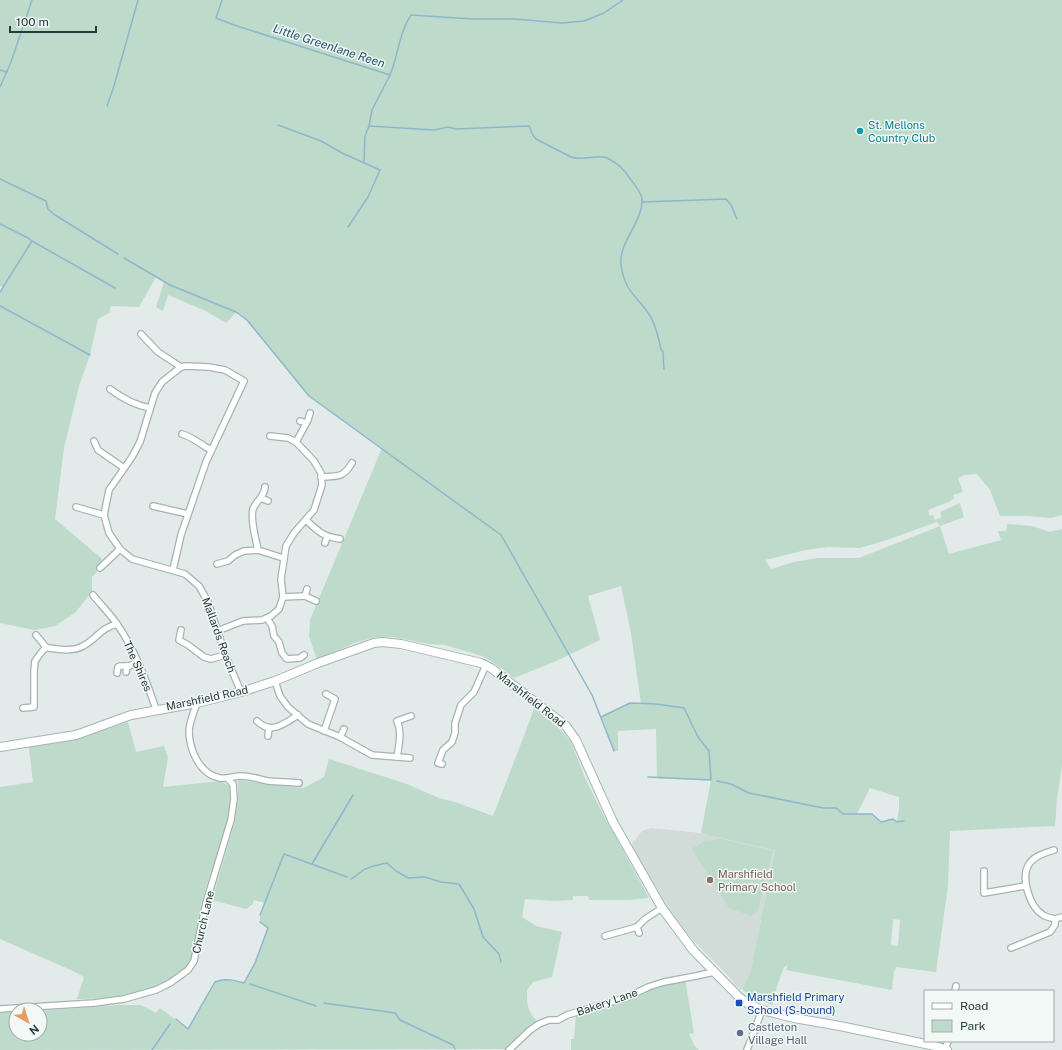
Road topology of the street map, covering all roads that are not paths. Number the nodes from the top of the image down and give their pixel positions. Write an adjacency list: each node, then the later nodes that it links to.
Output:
1 (141, 334): 2 (street)
2 (181, 367): 4 (street, Mallards Reach); 10 (street)
3 (110, 388): 4 (street)
4 (150, 408): 12 (street, Mallards Reach)
5 (310, 413): 9 (street)
6 (182, 434): 10 (street)
7 (270, 436): 9 (street)
8 (94, 441): 12 (street)
9 (296, 442): 13 (street)
10 (211, 450): 19 (street)
11 (352, 463): 13 (street)
12 (124, 468): 20 (street, Mallards Reach)
13 (321, 477): 21 (street)
14 (265, 487): 15 (street)
15 (261, 498): 16 (street); 26 (street)
16 (268, 501)
17 (153, 506): 19 (street)
18 (76, 507): 20 (street)
19 (188, 514): 30 (street)
20 (104, 515): 25 (street, Mallards Reach)
21 (306, 520): 22 (street); 27 (street)
22 (327, 537): 23 (street); 24 (street)
23 (340, 539)
24 (325, 544)
25 (120, 549): 29 (street); 30 (street, Mallards Reach)
26 (258, 550): 27 (street); 28 (street)
27 (283, 558): 34 (street)
28 (217, 564)
29 (100, 568)
30 (173, 570): 39 (street, Mallards Reach)
31 (307, 589): 33 (street)
32 (93, 596): 37 (street, The Shires)
33 (305, 596): 34 (street); 35 (street)
34 (284, 597): 36 (street)
35 (316, 601)
36 (267, 618): 39 (street); 43 (street)
37 (117, 624): 41 (street); 44 (street, The Shires)
38 (181, 630): 42 (street)
39 (217, 631): 42 (street, Mallards Reach)
40 (36, 635): 41 (street)
41 (46, 647): 51 (street)
42 (225, 655): 48 (street, Mallards Reach)
43 (304, 655)
44 (138, 662): 46 (street); 52 (street, The Shires)
45 (486, 665): 47 (street, Marshfield Road); 64 (street); 70 (street, Marshfield Road)
46 (117, 673)
47 (275, 681): 48 (street, Marshfield Road); 53 (street)
48 (241, 692): 50 (street, Marshfield Road)
49 (326, 694): 58 (street)
50 (197, 703): 52 (street, Marshfield Road); 65 (street)
51 (23, 708)
52 (156, 709): 61 (street, Marshfield Road)
53 (298, 715): 56 (street); 58 (street)
54 (411, 716): 62 (street)
55 (257, 721): 56 (street)
56 (269, 728): 59 (street)
57 (344, 729): 60 (street)
58 (324, 731): 60 (street)
59 (268, 736)
60 (340, 737): 62 (street)
61 (0, 747)
62 (397, 757): 63 (street)
63 (410, 758)
64 (442, 764)
65 (228, 779): 66 (street); 78 (street, Church Lane)
66 (299, 783)
67 (1054, 850): 69 (street)
68 (984, 871): 69 (street)
69 (1025, 886): 72 (street)
70 (662, 908): 73 (street); 77 (street, Marshfield Road)
71 (1062, 916): 72 (street)
72 (1055, 919): 76 (street)
73 (637, 926): 74 (street); 75 (street)
74 (639, 933)
75 (605, 936)
76 (1011, 948)
77 (714, 972): 79 (street, Marshfield Road); 81 (street, Bakery Lane)
78 (0, 1008)
79 (762, 1010): 80 (street, Marshfield Road); 82 (street)
80 (947, 1047)
81 (509, 1050)
82 (747, 1050)

